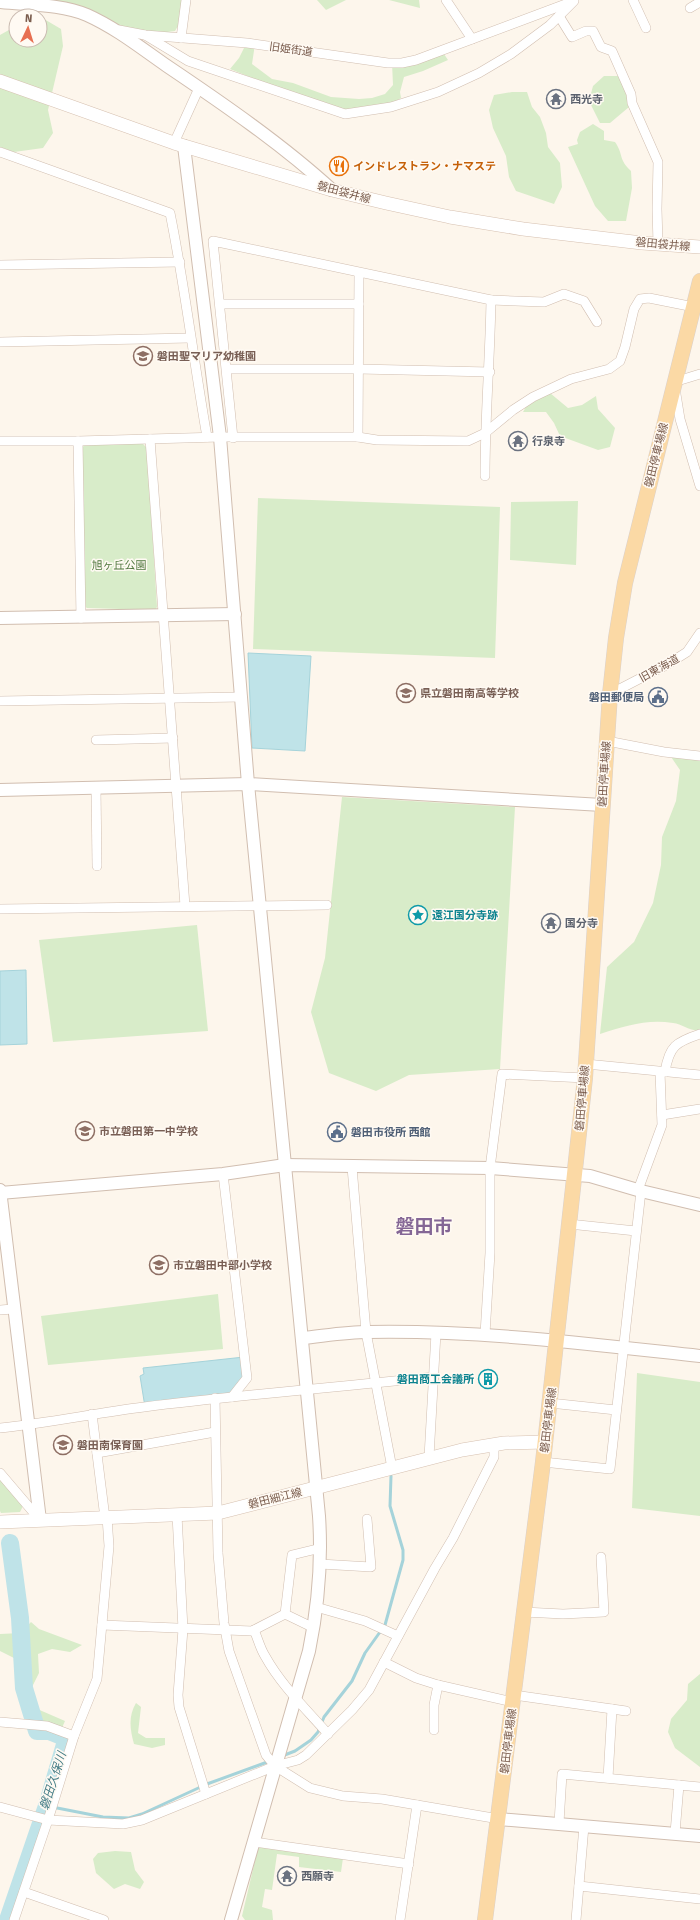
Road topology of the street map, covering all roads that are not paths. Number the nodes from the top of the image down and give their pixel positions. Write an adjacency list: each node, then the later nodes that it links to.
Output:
1 (186, 0): 12 (street)
2 (446, 0): 13 (street)
3 (633, 0): 9 (street)
4 (575, 1): 8 (street); 13 (street, 旧姫街道)
5 (0, 2): 10 (street, 旧姫街道)
6 (700, 2): 7 (street)
7 (690, 8)
8 (559, 16): 11 (street); 19 (street)
9 (646, 28)
10 (113, 29): 11 (street, 旧姫街道); 15 (street)
11 (145, 35): 12 (street, 旧姫街道)
12 (181, 38): 13 (street, 旧姫街道)
13 (472, 39)
14 (0, 81): 16 (main road, 磐田袋井線)
15 (199, 88): 16 (street); 18 (street)
16 (179, 145): 18 (main road, 磐田袋井線); 39 (street)
17 (0, 152): 21 (street)
18 (332, 190): 19 (main road, 磐田袋井線)
19 (658, 244): 20 (main road, 磐田袋井線)
20 (700, 247)
21 (180, 262): 22 (street); 30 (street)
22 (0, 265)
23 (359, 273): 25 (street); 26 (street); 27 (street)
24 (700, 281): 28 (main road, 磐田停車場線)
25 (491, 300): 29 (street); 34 (street)
26 (220, 304): 27 (street); 32 (street)
27 (359, 304): 33 (street)
28 (694, 307): 36 (main road, 磐田停車場線); 37 (street)
29 (597, 322)
30 (190, 338): 31 (street); 38 (street)
31 (0, 342)
32 (227, 369): 33 (street); 41 (street)
33 (359, 369): 34 (street); 40 (street)
34 (490, 372): 37 (street)
35 (700, 374): 36 (street)
36 (674, 382): 46 (street); 52 (main road, 磐田停車場線)
37 (485, 433): 40 (street); 45 (street)
38 (207, 437): 39 (street); 42 (street)
39 (220, 437): 41 (street); 47 (street)
40 (358, 437): 41 (street)
41 (233, 438)
42 (150, 439): 44 (street); 48 (street)
43 (0, 441): 44 (street)
44 (78, 441): 50 (street)
45 (485, 476)
46 (700, 486)
47 (235, 614): 48 (street); 53 (street)
48 (164, 616): 50 (street); 54 (street)
49 (0, 618): 50 (street)
50 (81, 618)
51 (700, 633): 52 (street, 旧東海道)
52 (610, 694): 58 (main road, 磐田停車場線)
53 (242, 697): 54 (street); 60 (street)
54 (170, 698): 55 (street); 56 (street)
55 (0, 701)
56 (173, 738): 57 (street); 61 (street)
57 (96, 740)
58 (607, 741): 59 (street); 64 (main road, 磐田停車場線)
59 (700, 756)
60 (248, 784): 61 (street); 64 (street); 66 (street)
61 (176, 786): 62 (street); 68 (street)
62 (96, 788): 63 (street); 65 (street)
63 (0, 790)
64 (602, 805): 71 (main road, 磐田停車場線)
65 (97, 866)
66 (260, 905): 67 (street); 68 (street); 76 (street)
67 (327, 905)
68 (185, 906): 69 (street)
69 (0, 908)
70 (700, 1034): 72 (street)
71 (585, 1071): 72 (street); 78 (street); 80 (main road, 磐田停車場線)
72 (662, 1072): 73 (street); 75 (street)
73 (700, 1075)
74 (700, 1109): 75 (street)
75 (662, 1115): 82 (street)
76 (285, 1166): 77 (street); 79 (street); 93 (street)
77 (352, 1167): 78 (street); 90 (street)
78 (490, 1168): 80 (street); 92 (street)
79 (223, 1174): 83 (street); 100 (street)
80 (575, 1175): 82 (street); 85 (main road, 磐田停車場線)
81 (0, 1190): 83 (street)
82 (640, 1190): 84 (street); 86 (street)
83 (0, 1193): 87 (street)
84 (700, 1205)
85 (569, 1224): 86 (street); 94 (main road, 磐田停車場線)
86 (636, 1231): 95 (street)
87 (4, 1262): 88 (street)
88 (13, 1309): 89 (street); 105 (street)
89 (0, 1310)
90 (366, 1332): 91 (street); 93 (street); 98 (street)
91 (436, 1333): 92 (street); 97 (street)
92 (485, 1334): 94 (street)
93 (302, 1338): 99 (street)
94 (557, 1340): 95 (street); 102 (main road, 磐田停車場線)
95 (622, 1348): 96 (street); 103 (street)
96 (700, 1356)
97 (434, 1377): 98 (street); 111 (street)
98 (376, 1383): 99 (street); 113 (street)
99 (307, 1390): 100 (street); 115 (street)
100 (232, 1397): 101 (street)
101 (215, 1398): 104 (street); 107 (street)
102 (550, 1403): 103 (street); 108 (main road, 磐田停車場線)
103 (616, 1410): 112 (street)
104 (92, 1414): 105 (street); 110 (street)
105 (27, 1426): 106 (street); 121 (street)
106 (0, 1428)
107 (216, 1432): 110 (street); 116 (street)
108 (545, 1442): 109 (main road, 磐田細江線); 112 (main road, 磐田停車場線)
109 (494, 1445): 111 (main road, 磐田細江線); 133 (street)
110 (97, 1453): 118 (street)
111 (429, 1457): 113 (main road, 磐田細江線)
112 (543, 1462): 126 (main road, 磐田停車場線)
113 (392, 1468): 115 (main road, 磐田細江線)
114 (0, 1473): 121 (street)
115 (316, 1488): 116 (main road, 磐田細江線); 122 (street)
116 (218, 1513): 117 (main road, 磐田細江線); 131 (street)
117 (177, 1515): 118 (main road, 磐田細江線); 130 (street)
118 (106, 1517): 121 (main road, 磐田細江線); 128 (street)
119 (367, 1519): 124 (street)
120 (1, 1520): 121 (main road, 磐田細江線)
121 (40, 1520)
122 (321, 1548): 124 (street); 127 (street)
123 (601, 1557): 126 (street)
124 (320, 1564): 125 (street)
125 (316, 1607): 129 (street); 133 (street)
126 (524, 1612): 137 (main road, 磐田停車場線)
127 (285, 1614): 129 (street); 132 (street)
128 (102, 1625): 130 (street); 143 (street)
129 (314, 1628): 136 (street)
130 (184, 1629): 131 (street); 148 (street)
131 (226, 1630): 132 (street); 144 (street)
132 (254, 1630): 136 (street)
133 (398, 1636): 134 (street)
134 (384, 1662): 135 (street); 142 (street)
135 (438, 1685): 137 (street); 141 (street)
136 (296, 1697): 142 (street); 144 (street)
137 (513, 1699): 138 (street); 151 (main road, 磐田停車場線)
138 (612, 1709): 139 (street); 145 (street)
139 (626, 1711)
140 (0, 1722): 143 (street)
141 (434, 1730)
142 (328, 1734): 144 (street)
143 (74, 1736): 152 (street)
144 (275, 1766): 148 (street); 149 (street); 157 (street)
145 (608, 1778): 146 (street); 153 (street)
146 (679, 1785): 147 (street); 155 (street)
147 (700, 1787)
148 (206, 1794): 152 (street)
149 (417, 1805): 151 (street); 158 (street)
150 (0, 1808): 152 (street)
151 (499, 1819): 153 (street); 166 (main road, 磐田停車場線)
152 (48, 1820): 160 (street)
153 (559, 1824): 154 (street)
154 (584, 1826): 155 (street); 159 (street)
155 (675, 1833): 156 (street)
156 (700, 1836)
157 (254, 1842): 158 (street); 164 (street)
158 (409, 1864): 165 (street)
159 (579, 1886): 161 (street); 167 (street)
160 (24, 1892): 162 (street); 163 (street)
161 (700, 1899)
162 (14, 1920)
163 (104, 1920)
164 (231, 1920)
165 (400, 1920)
166 (485, 1920)
167 (576, 1920)

